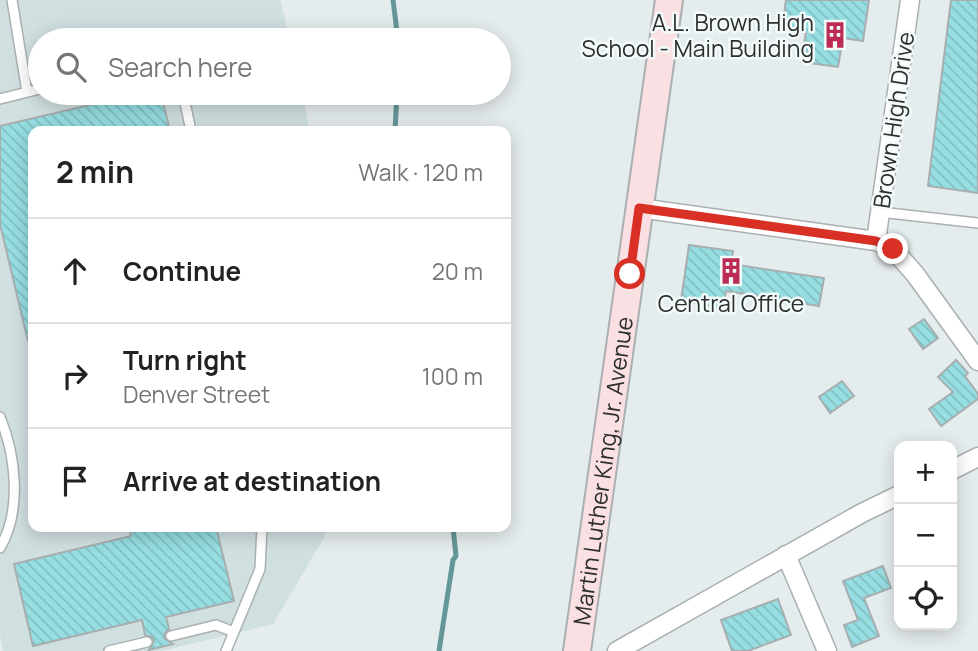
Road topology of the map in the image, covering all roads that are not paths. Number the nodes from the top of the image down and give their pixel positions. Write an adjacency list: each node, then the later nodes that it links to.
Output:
1 (12, 0): 4 (lane)
2 (669, 0): 8 (main road, Martin Luther King, Jr. Avenue)
3 (910, 0): 9 (street, Brown High Drive)
4 (27, 92): 5 (lane)
5 (0, 99)
6 (186, 105): 7 (lane)
7 (190, 126)
8 (639, 208): 11 (street); 26 (main road, Martin Luther King, Jr. Avenue)
9 (880, 212): 10 (lane); 11 (street, Brown High Drive)
10 (978, 223)
11 (876, 241): 12 (street)
12 (978, 361)
13 (0, 417): 18 (lane)
14 (978, 457): 15 (street)
15 (957, 468)
16 (894, 498): 19 (street)
17 (262, 532): 20 (lane)
18 (0, 548)
19 (786, 555): 23 (street); 28 (street)
20 (234, 632): 21 (lane); 25 (lane)
21 (171, 636)
22 (147, 642): 24 (lane)
23 (646, 644): 27 (street)
24 (109, 651)
25 (226, 651)
26 (577, 651)
27 (617, 651)
28 (827, 651)

